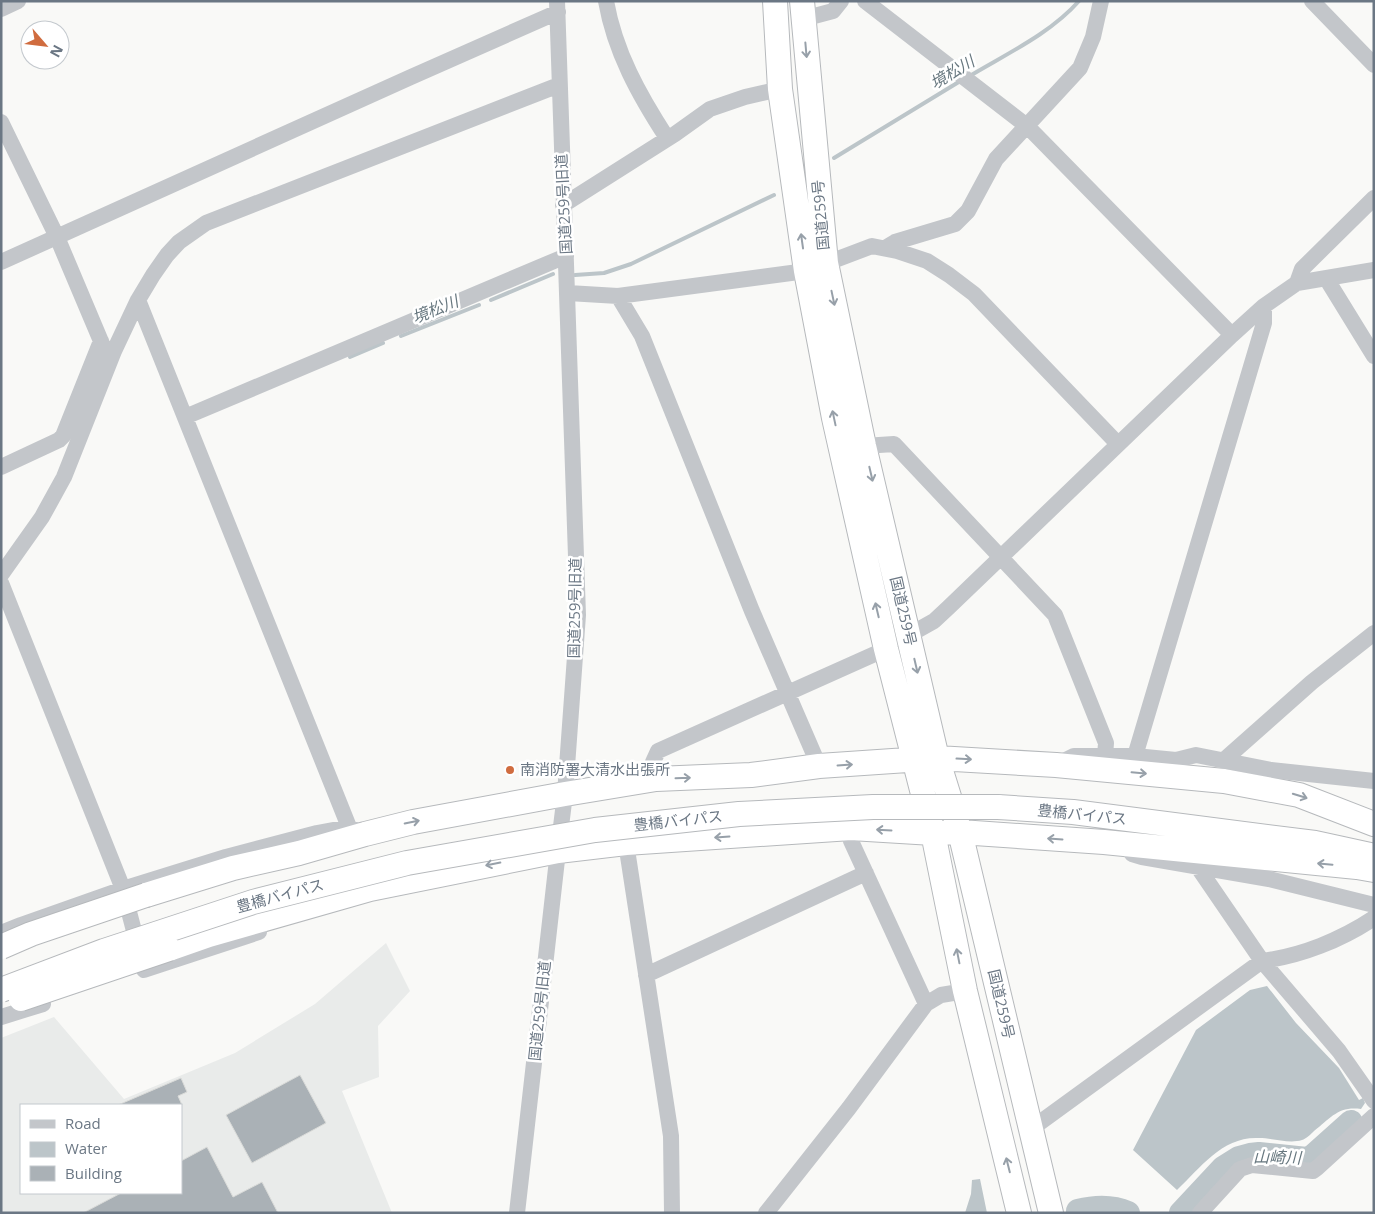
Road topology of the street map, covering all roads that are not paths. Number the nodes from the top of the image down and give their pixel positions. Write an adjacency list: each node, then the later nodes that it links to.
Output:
1 (18, 1): 9 (street)
2 (606, 1): 16 (street)
3 (775, 1): 13 (highway, 国道259号)
4 (841, 1): 10 (street)
5 (865, 1): 15 (street)
6 (1101, 1): 15 (street)
7 (1312, 1): 11 (street)
8 (557, 7): 12 (street, 国道259号旧道); 19 (street)
9 (1, 9)
10 (802, 10): 23 (highway, 国道259号, one-way to 23)
11 (1374, 65)
12 (559, 85): 18 (street, 国道259号旧道); 29 (street)
13 (780, 89): 16 (street); 23 (highway, 国道259号, one-way to 13)
14 (1, 122): 19 (street)
15 (1027, 126): 20 (street); 31 (street)
16 (667, 138): 18 (street)
17 (1374, 198): 26 (street)
18 (563, 205): 21 (street, 国道259号旧道)
19 (57, 237): 22 (street); 32 (street)
20 (885, 248): 23 (street); 36 (street)
21 (566, 256): 27 (street, 国道259号旧道); 35 (street)
22 (1, 262)
23 (816, 267): 28 (street); 37 (highway, 国道259号, one-way to 37); 44 (highway, 国道259号, one-way to 23)
24 (1374, 270): 25 (street)
25 (1326, 278): 26 (street); 34 (street)
26 (1296, 283): 30 (street)
27 (568, 293): 28 (street); 54 (street, 国道259号旧道)
28 (618, 296): 45 (street)
29 (138, 300): 33 (street); 35 (street)
30 (1264, 306): 31 (street); 47 (street)
31 (1232, 335): 36 (street)
32 (101, 341): 33 (street); 38 (street)
33 (114, 351): 40 (street)
34 (1374, 356)
35 (185, 417): 57 (street)
36 (1118, 444): 39 (street)
37 (864, 446): 39 (street); 43 (highway, 国道259号, one-way to 43)
38 (1, 467)
39 (1001, 558): 43 (street); 46 (street)
40 (1, 575)
41 (1, 583): 67 (street)
42 (1374, 633): 49 (street)
43 (909, 635): 48 (highway, 国道259号, one-way to 48)
44 (886, 649): 45 (street); 48 (highway, 国道259号)
45 (787, 695): 51 (street); 52 (street)
46 (1105, 756): 47 (street); 50 (street)
47 (1135, 756): 49 (street)
48 (926, 758): 50 (highway, one-way to 50); 51 (highway, one-way to 48); 58 (highway, 国道259号); 59 (highway, 国道259号)
49 (1224, 760): 53 (street)
50 (1056, 765): 55 (highway, one-way to 55)
51 (818, 766): 52 (highway, one-way to 51)
52 (656, 779): 54 (highway)
53 (1374, 781)
54 (565, 794): 57 (highway, one-way to 54); 62 (street, 国道259号旧道)
55 (1374, 824)
56 (851, 828): 59 (highway, one-way to 56); 61 (highway, one-way to 61); 66 (street)
57 (357, 830): 67 (street); 72 (highway, bridge)
58 (960, 832): 59 (highway); 60 (highway, one-way to 58); 83 (highway, 国道259号)
59 (933, 833): 77 (highway, 国道259号, one-way to 59)
60 (1104, 842): 64 (street); 65 (highway, one-way to 60)
61 (626, 843): 62 (highway); 75 (street)
62 (558, 851): 68 (highway, one-way to 68); 84 (street, 国道259号旧道)
63 (1374, 855): 76 (highway, 豊橋バイパス, bridge)
64 (1197, 866): 69 (street); 73 (street)
65 (1374, 870)
66 (866, 873): 75 (street); 78 (street)
67 (122, 889): 71 (street); 74 (street)
68 (370, 889): 74 (street); 79 (highway, bridge)
69 (1374, 905)
70 (1374, 918): 73 (street)
71 (1, 933)
72 (1, 947)
73 (1262, 961): 81 (street); 83 (street)
74 (144, 970): 80 (street)
75 (646, 975): 86 (street)
76 (1, 990)
77 (965, 991): 78 (street); 88 (highway, 国道259号, one-way to 77)
78 (926, 1004): 87 (street)
79 (1, 1006)
80 (1, 1017)
81 (1374, 1101)
82 (1374, 1116): 90 (street)
83 (1031, 1129): 89 (highway, 国道259号)
84 (518, 1209): 85 (street)
85 (502, 1213)
86 (672, 1213)
87 (766, 1213)
88 (1019, 1213)
89 (1051, 1213)
90 (1200, 1213)

